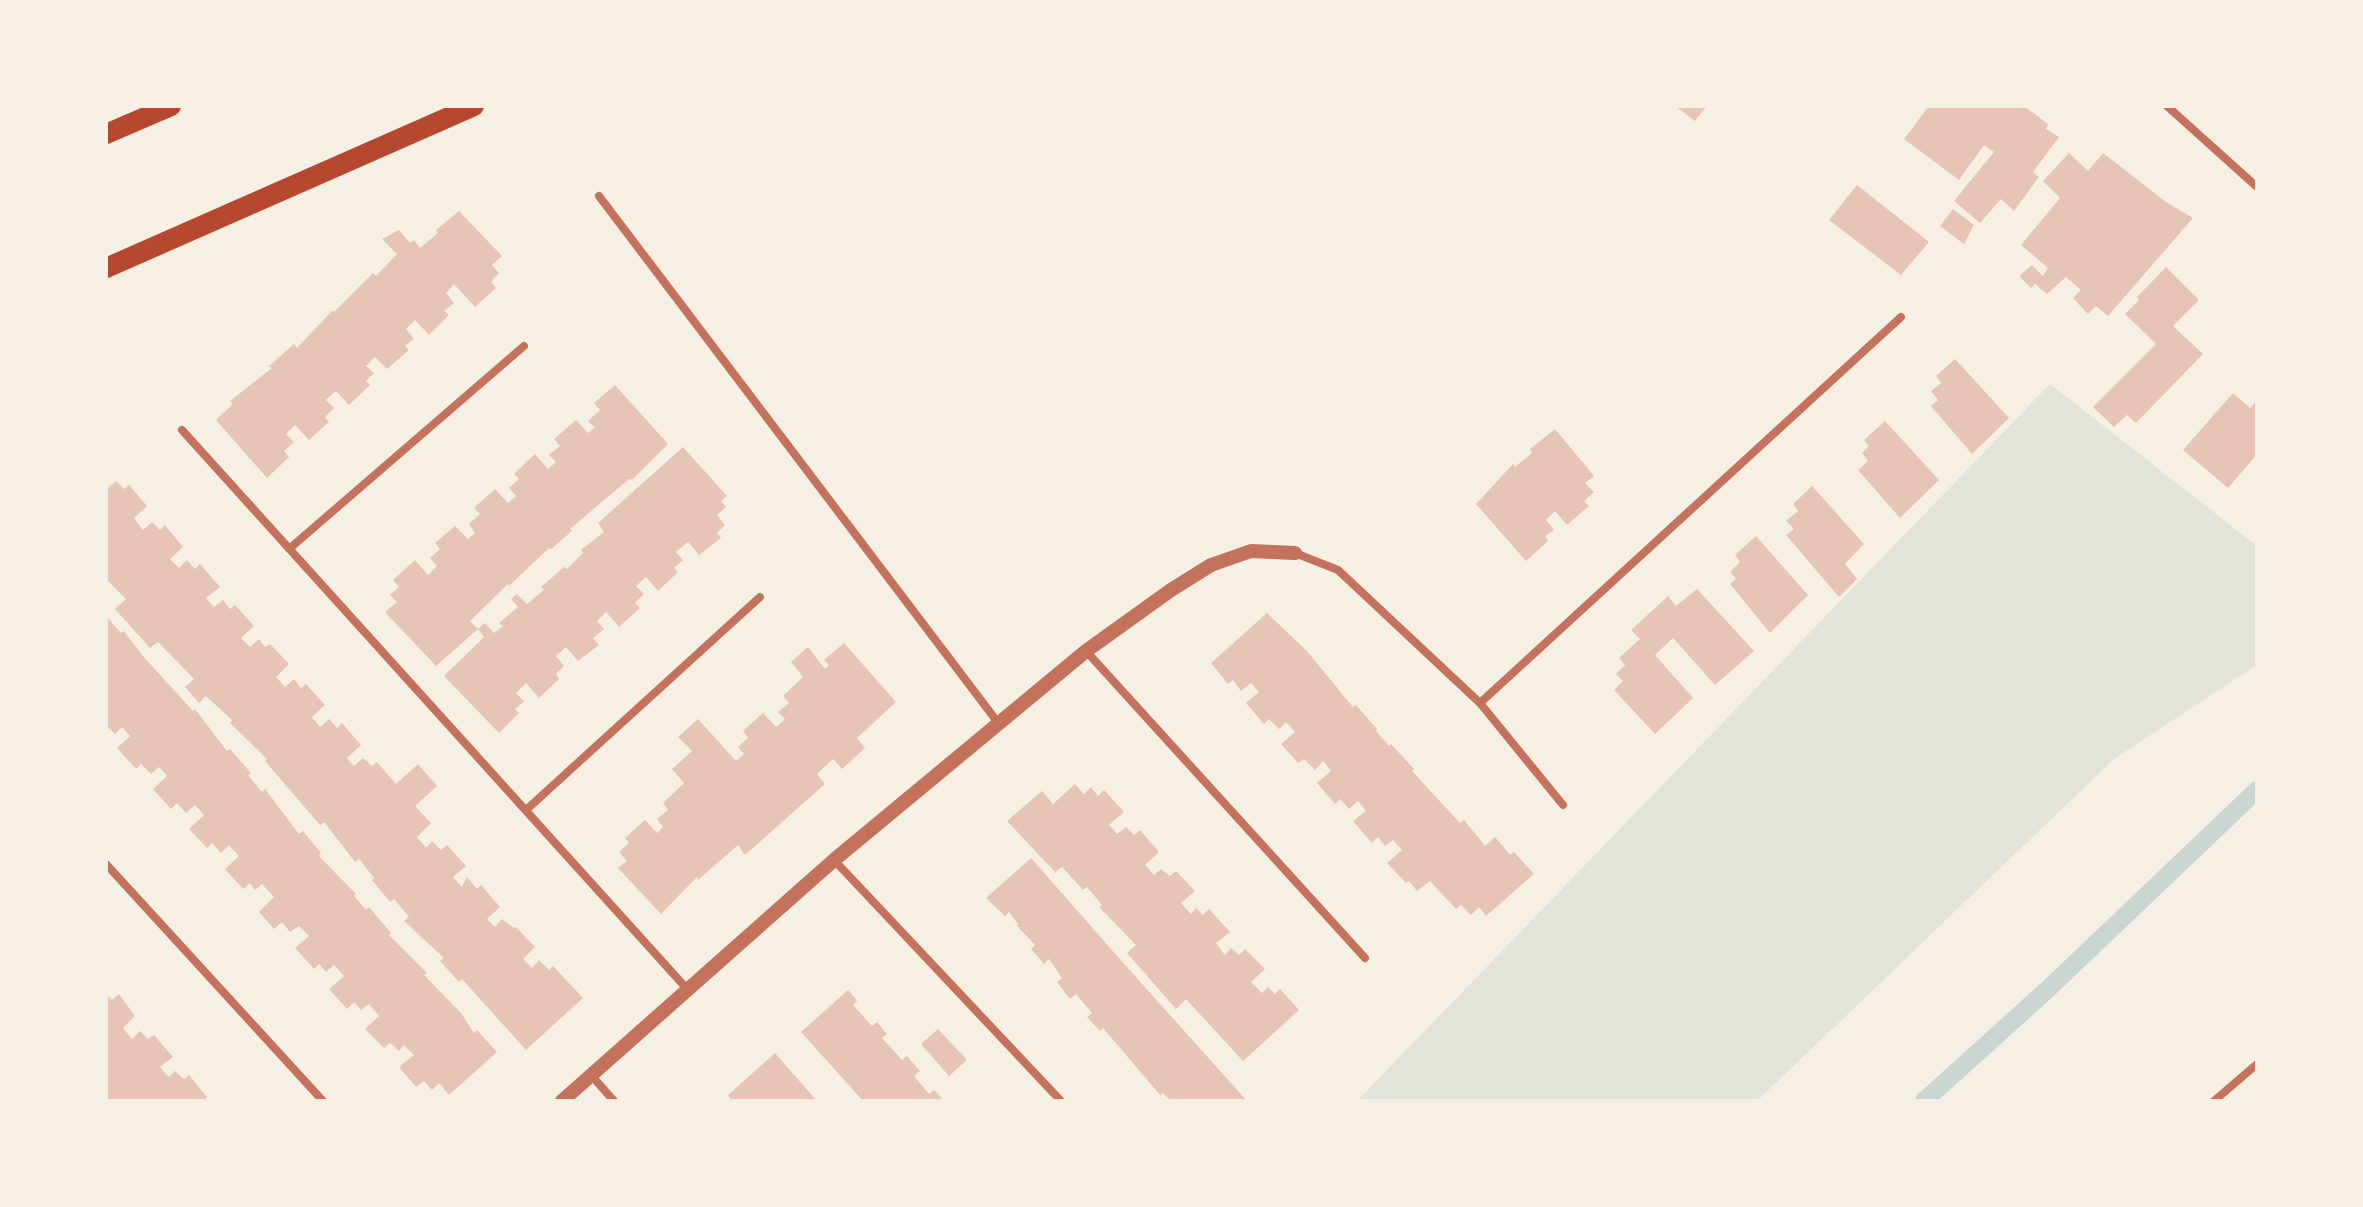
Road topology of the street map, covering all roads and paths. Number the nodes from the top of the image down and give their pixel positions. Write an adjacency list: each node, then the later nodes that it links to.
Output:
1 (171, 106): 4 (main road)
2 (474, 106): 7 (main road)
3 (2167, 106): 5 (street)
4 (106, 134)
5 (2257, 187)
6 (599, 196): 16 (street)
7 (106, 268)
8 (1901, 317): 15 (street)
9 (524, 346): 11 (street)
10 (182, 430): 11 (street)
11 (289, 549): 18 (street)
12 (1295, 553): 14 (street); 15 (street)
13 (760, 597): 18 (street)
14 (1086, 651): 16 (street); 21 (street)
15 (1480, 703): 17 (street)
16 (999, 725): 19 (street)
17 (1563, 805)
18 (526, 810): 22 (street)
19 (834, 860): 22 (street); 28 (street)
20 (106, 864): 25 (street)
21 (1365, 958)
22 (688, 990): 24 (street)
23 (2257, 1064): 29 (street)
24 (591, 1075): 26 (street); 27 (street)
25 (323, 1101)
26 (562, 1101)
27 (614, 1101)
28 (1061, 1101)
29 (2214, 1101)

